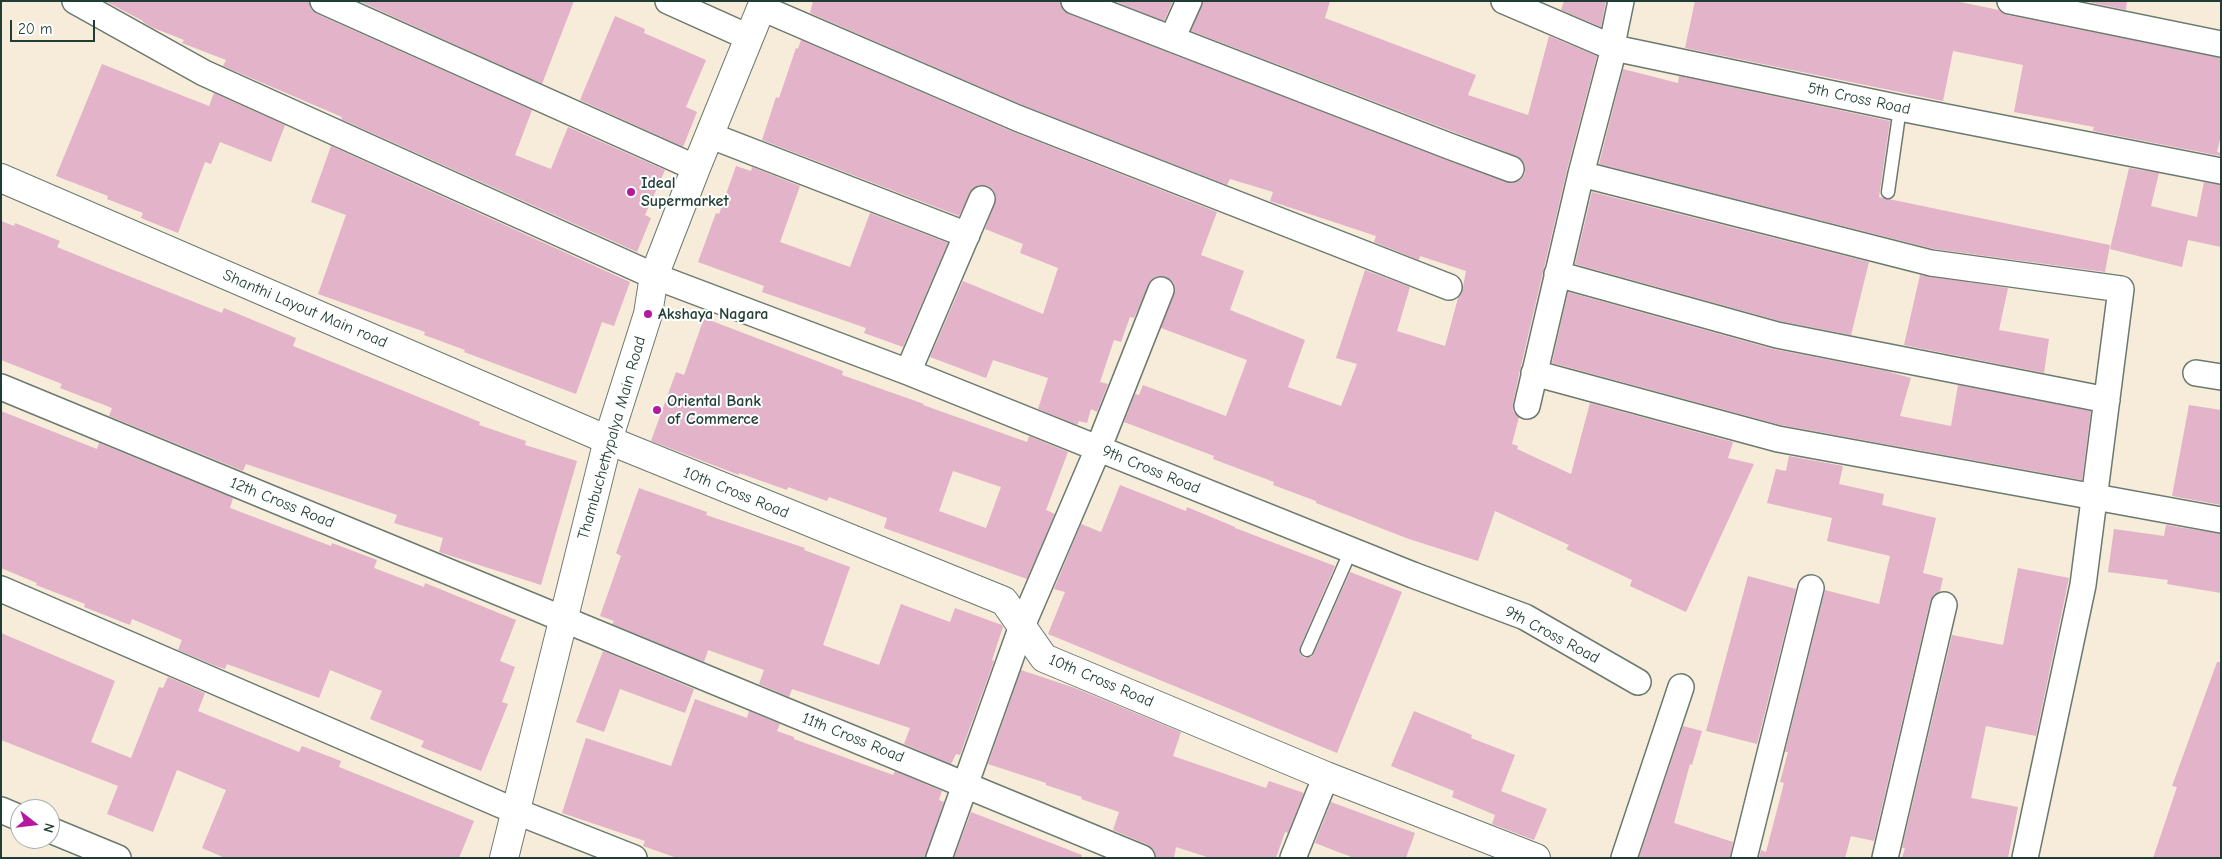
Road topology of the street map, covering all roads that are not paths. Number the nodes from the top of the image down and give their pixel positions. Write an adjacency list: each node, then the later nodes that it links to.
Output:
1 (75, 1): 26 (street, 9th Cross Road)
2 (323, 1): 17 (street)
3 (668, 1): 11 (street)
4 (1074, 1): 12 (street)
5 (1189, 1): 12 (street)
6 (1504, 1): 14 (street, 5th Cross Road)
7 (1621, 1): 14 (street)
8 (2010, 1): 10 (street)
9 (763, 4): 11 (street, Thambuchettypalya Main Road); 27 (street)
10 (2064, 7): 13 (street)
11 (748, 37): 16 (street, Thambuchettypalya Main Road)
12 (1172, 39): 18 (street)
13 (2221, 44)
14 (1614, 48): 15 (street, 5th Cross Road); 20 (street)
15 (1900, 108): 19 (street, 5th Cross Road); 22 (lane)
16 (709, 134): 17 (street, Thambuchettypalya Main Road); 24 (street)
17 (696, 168): 26 (street, Thambuchettypalya Main Road)
18 (1512, 169)
19 (2221, 171)
20 (1581, 174): 25 (street); 34 (street)
21 (1, 178): 36 (street, Shanthi Layout Main road)
22 (1888, 192)
23 (982, 199): 24 (street)
24 (967, 235): 29 (street)
25 (1557, 274): 30 (street); 34 (street)
26 (654, 276): 29 (street, 9th Cross Road); 36 (street, Thambuchettypalya Main Road)
27 (1449, 286)
28 (1161, 290): 37 (street)
29 (908, 372): 37 (street, 9th Cross Road)
30 (1534, 373): 35 (street); 38 (street)
31 (2196, 373): 32 (street)
32 (2221, 377)
33 (1, 387): 44 (street, 12th Cross Road)
34 (2107, 400): 38 (street)
35 (1527, 406)
36 (608, 440): 44 (street, Thambuchettypalya Main Road); 45 (street, 10th Cross Road)
37 (1098, 448): 40 (street, 9th Cross Road); 45 (street)
38 (2094, 496): 39 (street); 63 (street)
39 (2221, 520)
40 (1352, 550): 46 (lane); 47 (street, 9th Cross Road)
41 (1811, 588): 61 (street)
42 (1, 590): 51 (street)
43 (1944, 605): 62 (street)
44 (564, 619): 50 (street, 11th Cross Road); 51 (street, Thambuchettypalya Main Road)
45 (1022, 626): 49 (street, 10th Cross Road); 50 (street)
46 (1307, 650)
47 (1638, 682)
48 (1681, 687): 60 (street)
49 (1326, 776): 58 (street); 59 (street, 10th Cross Road)
50 (964, 784): 56 (street); 57 (street, 11th Cross Road)
51 (516, 810): 54 (street, Thambuchettypalya Main Road); 55 (street)
52 (60, 834): 53 (street)
53 (118, 858)
54 (504, 858)
55 (634, 858)
56 (939, 858)
57 (1142, 858)
58 (1293, 858)
59 (1536, 858)
60 (1624, 858)
61 (1744, 858)
62 (1885, 858)
63 (2025, 858)

